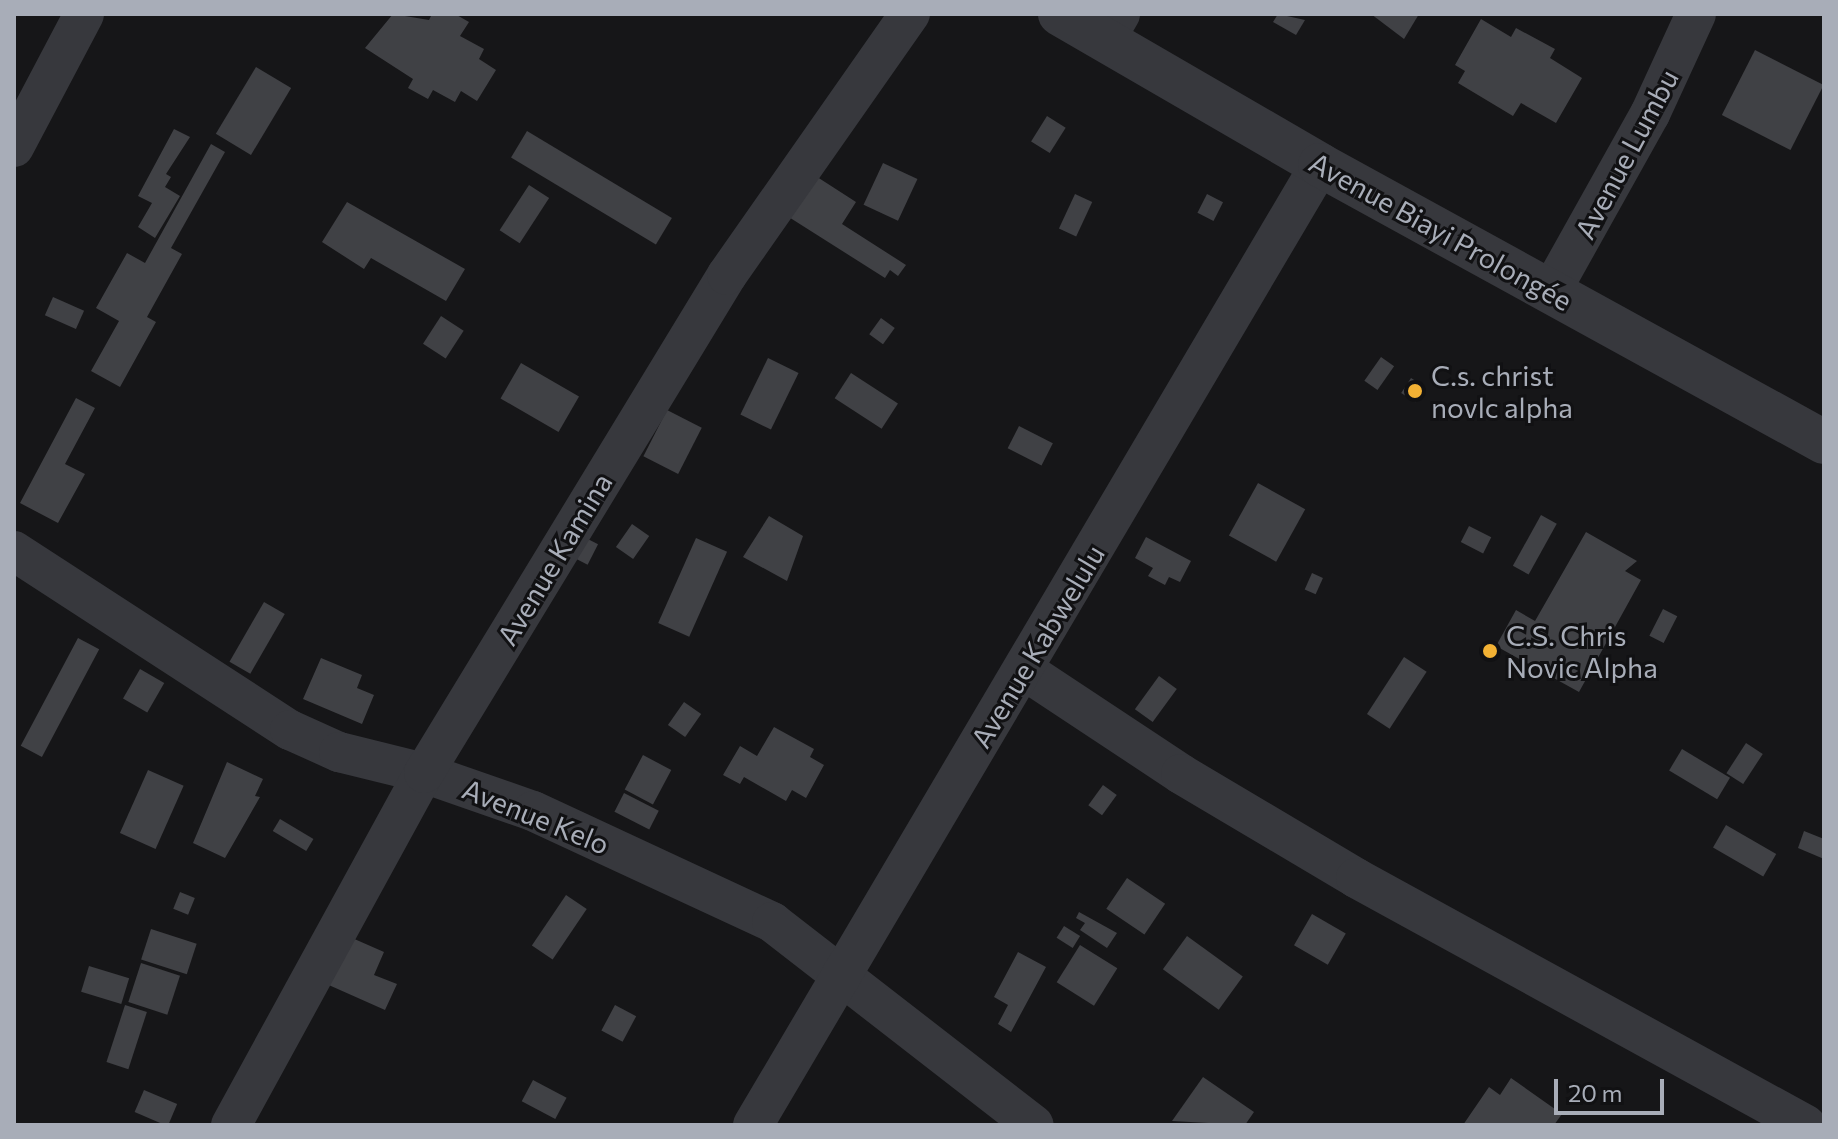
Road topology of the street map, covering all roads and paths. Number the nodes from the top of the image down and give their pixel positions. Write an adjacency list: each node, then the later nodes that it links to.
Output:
1 (84, 14): 6 (street)
2 (910, 14): 12 (street, Avenue Kamina)
3 (1060, 14): 5 (street, Avenue Biayi Prolongée)
4 (1696, 14): 8 (street, Avenue Lumbu)
5 (1112, 27): 7 (street, Avenue Biayi Prolongée)
6 (14, 147)
7 (1320, 165): 8 (street, Avenue Biayi Prolongée); 11 (street, Avenue Kabwelulu)
8 (1551, 291): 9 (street, Avenue Biayi Prolongée)
9 (1824, 442)
10 (14, 551): 12 (street, Avenue Kelo)
11 (1024, 670): 13 (street, Avenue Kabwelulu); 17 (street)
12 (424, 773): 13 (street, Avenue Kelo); 14 (street, Avenue Kamina)
13 (839, 970): 15 (street, Avenue Kabwelulu); 16 (street, Avenue Kelo)
14 (231, 1125)
15 (753, 1125)
16 (1034, 1125)
17 (1806, 1125)

